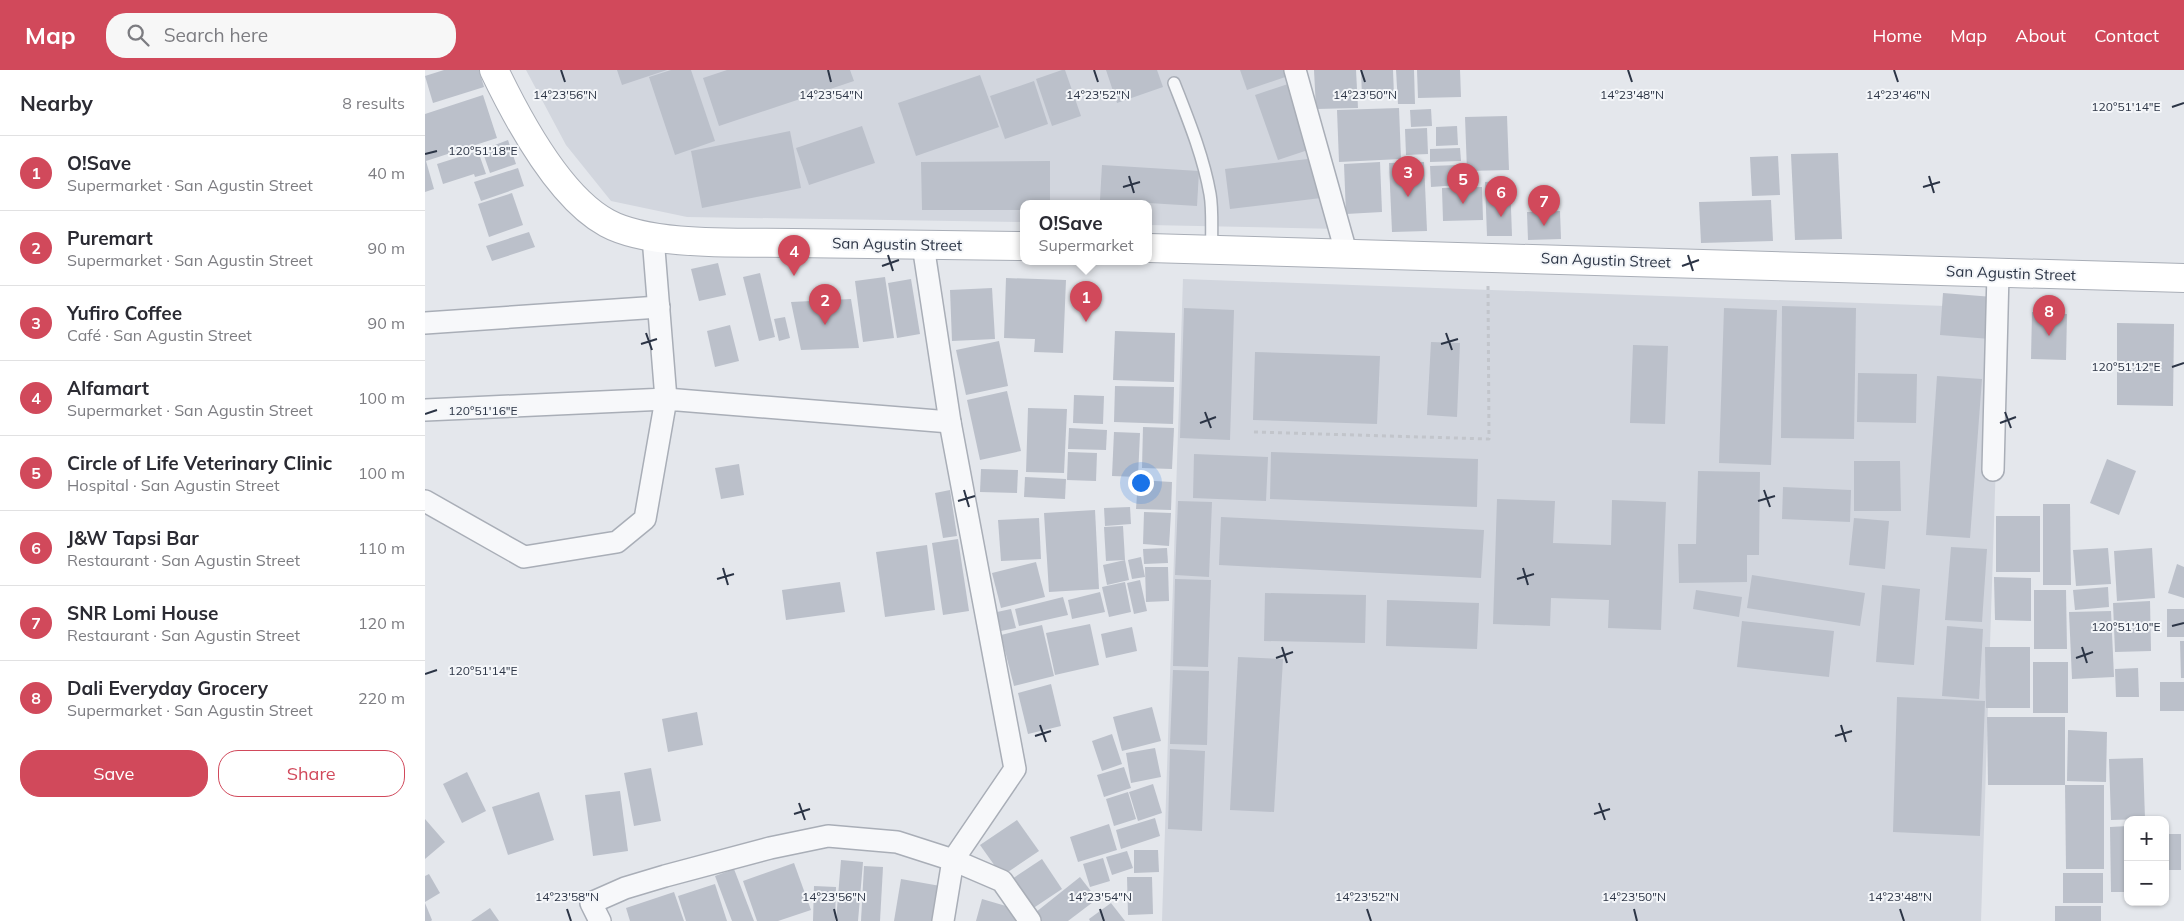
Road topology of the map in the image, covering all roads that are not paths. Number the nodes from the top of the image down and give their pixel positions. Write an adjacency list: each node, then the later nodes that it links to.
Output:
1 (494, 70): 4 (main road, San Agustin Street)
2 (1295, 70): 9 (street)
3 (1174, 83): 8 (lane)
4 (653, 238): 5 (main road, San Agustin Street); 12 (street)
5 (923, 245): 6 (main road, San Agustin Street); 16 (street)
6 (1020, 246)
7 (1152, 248): 8 (main road, San Agustin Street)
8 (1212, 248): 9 (main road, San Agustin Street)
9 (1346, 252): 10 (main road, San Agustin Street)
10 (1998, 273): 11 (main road, San Agustin Street); 17 (street)
11 (2184, 278)
12 (659, 307): 13 (street); 14 (street)
13 (425, 323)
14 (666, 399): 15 (street); 16 (street); 18 (street)
15 (425, 410)
16 (950, 422): 19 (street)
17 (1993, 470)
18 (425, 501)
19 (953, 860): 20 (street); 21 (street); 22 (street)
20 (600, 921)
21 (943, 921)
22 (1030, 921)

